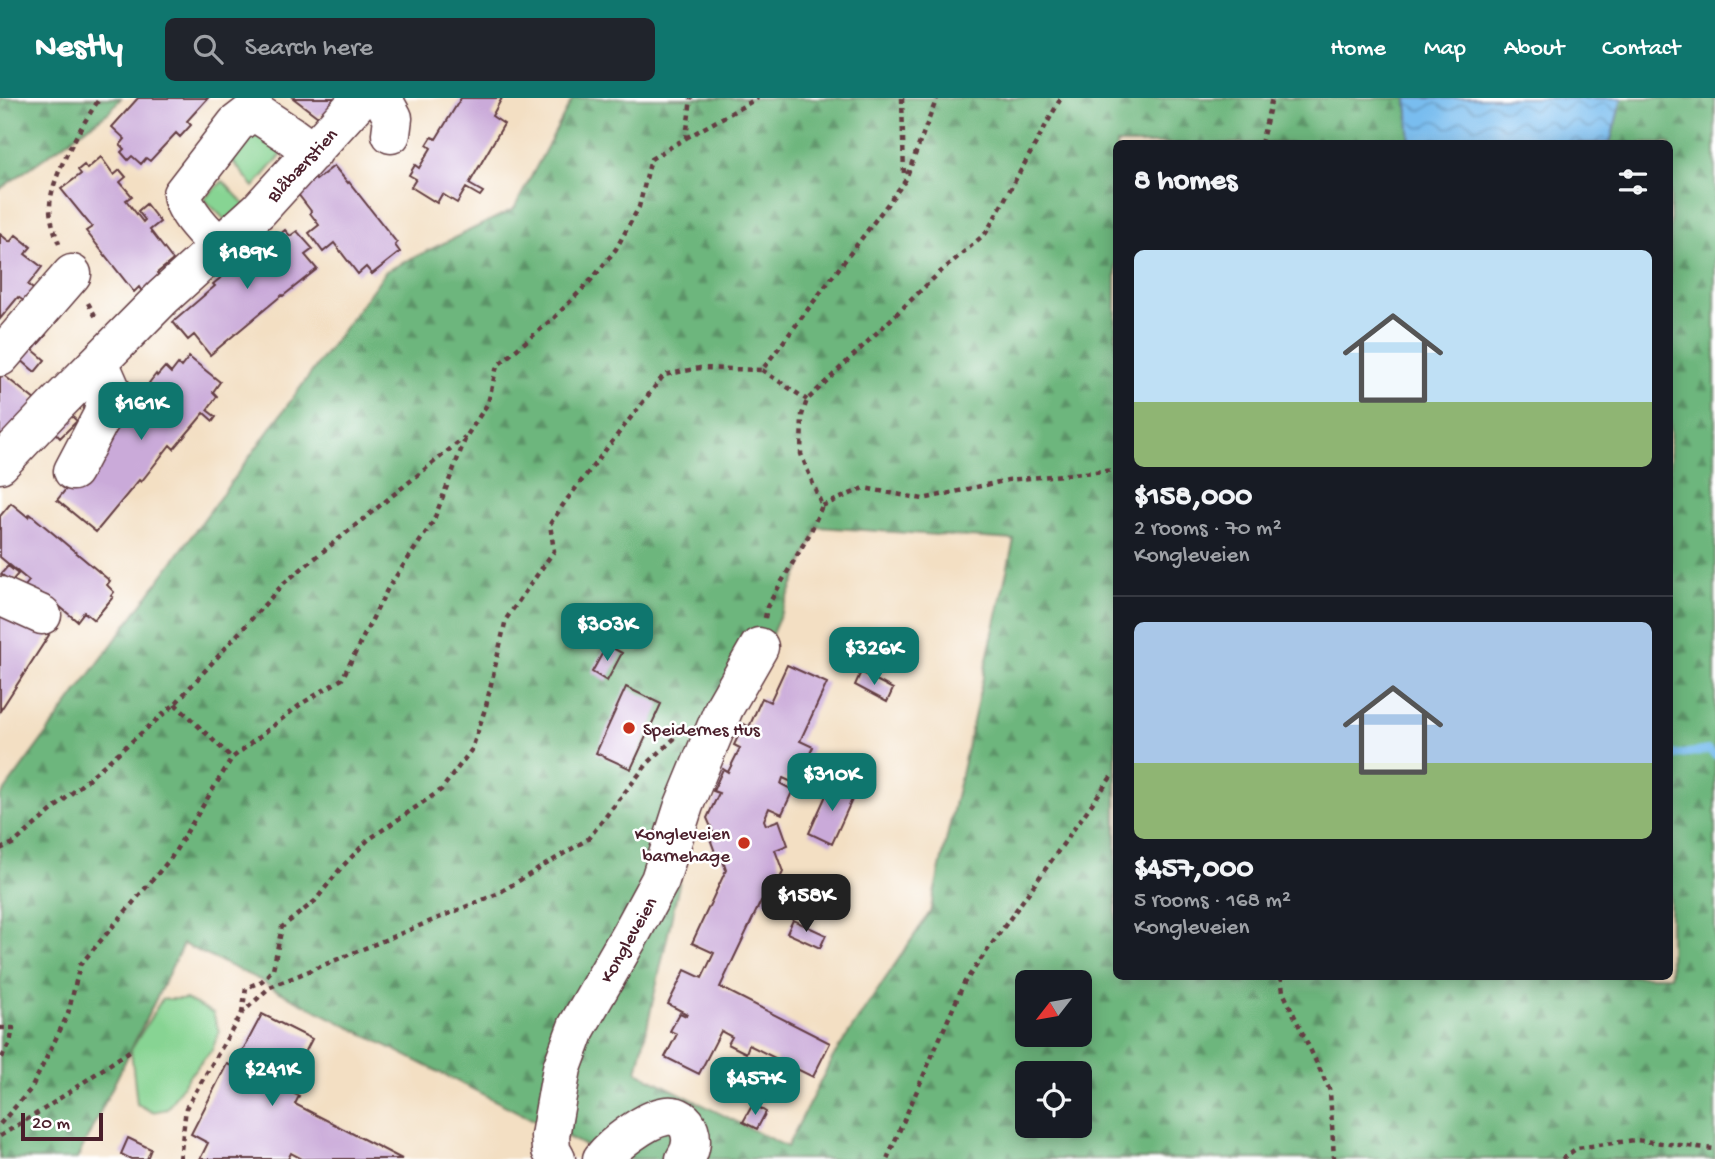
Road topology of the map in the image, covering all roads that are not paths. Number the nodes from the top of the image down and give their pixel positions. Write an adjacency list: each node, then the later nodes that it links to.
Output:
1 (361, 98): 2 (street, Blåbærstien)
2 (313, 152): 3 (street, Blåbærstien); 3 (street)
3 (220, 245): 5 (street, Blåbærstien)
4 (72, 274): 6 (street)
5 (108, 352): 7 (street, Blåbærstien); 8 (street)
6 (0, 357)
7 (0, 464)
8 (73, 471)
9 (0, 596): 10 (street)
10 (42, 615)
11 (759, 647): 12 (street, Kongleveien)
12 (556, 1159)
13 (602, 1159): 14 (street)
14 (685, 1159)

